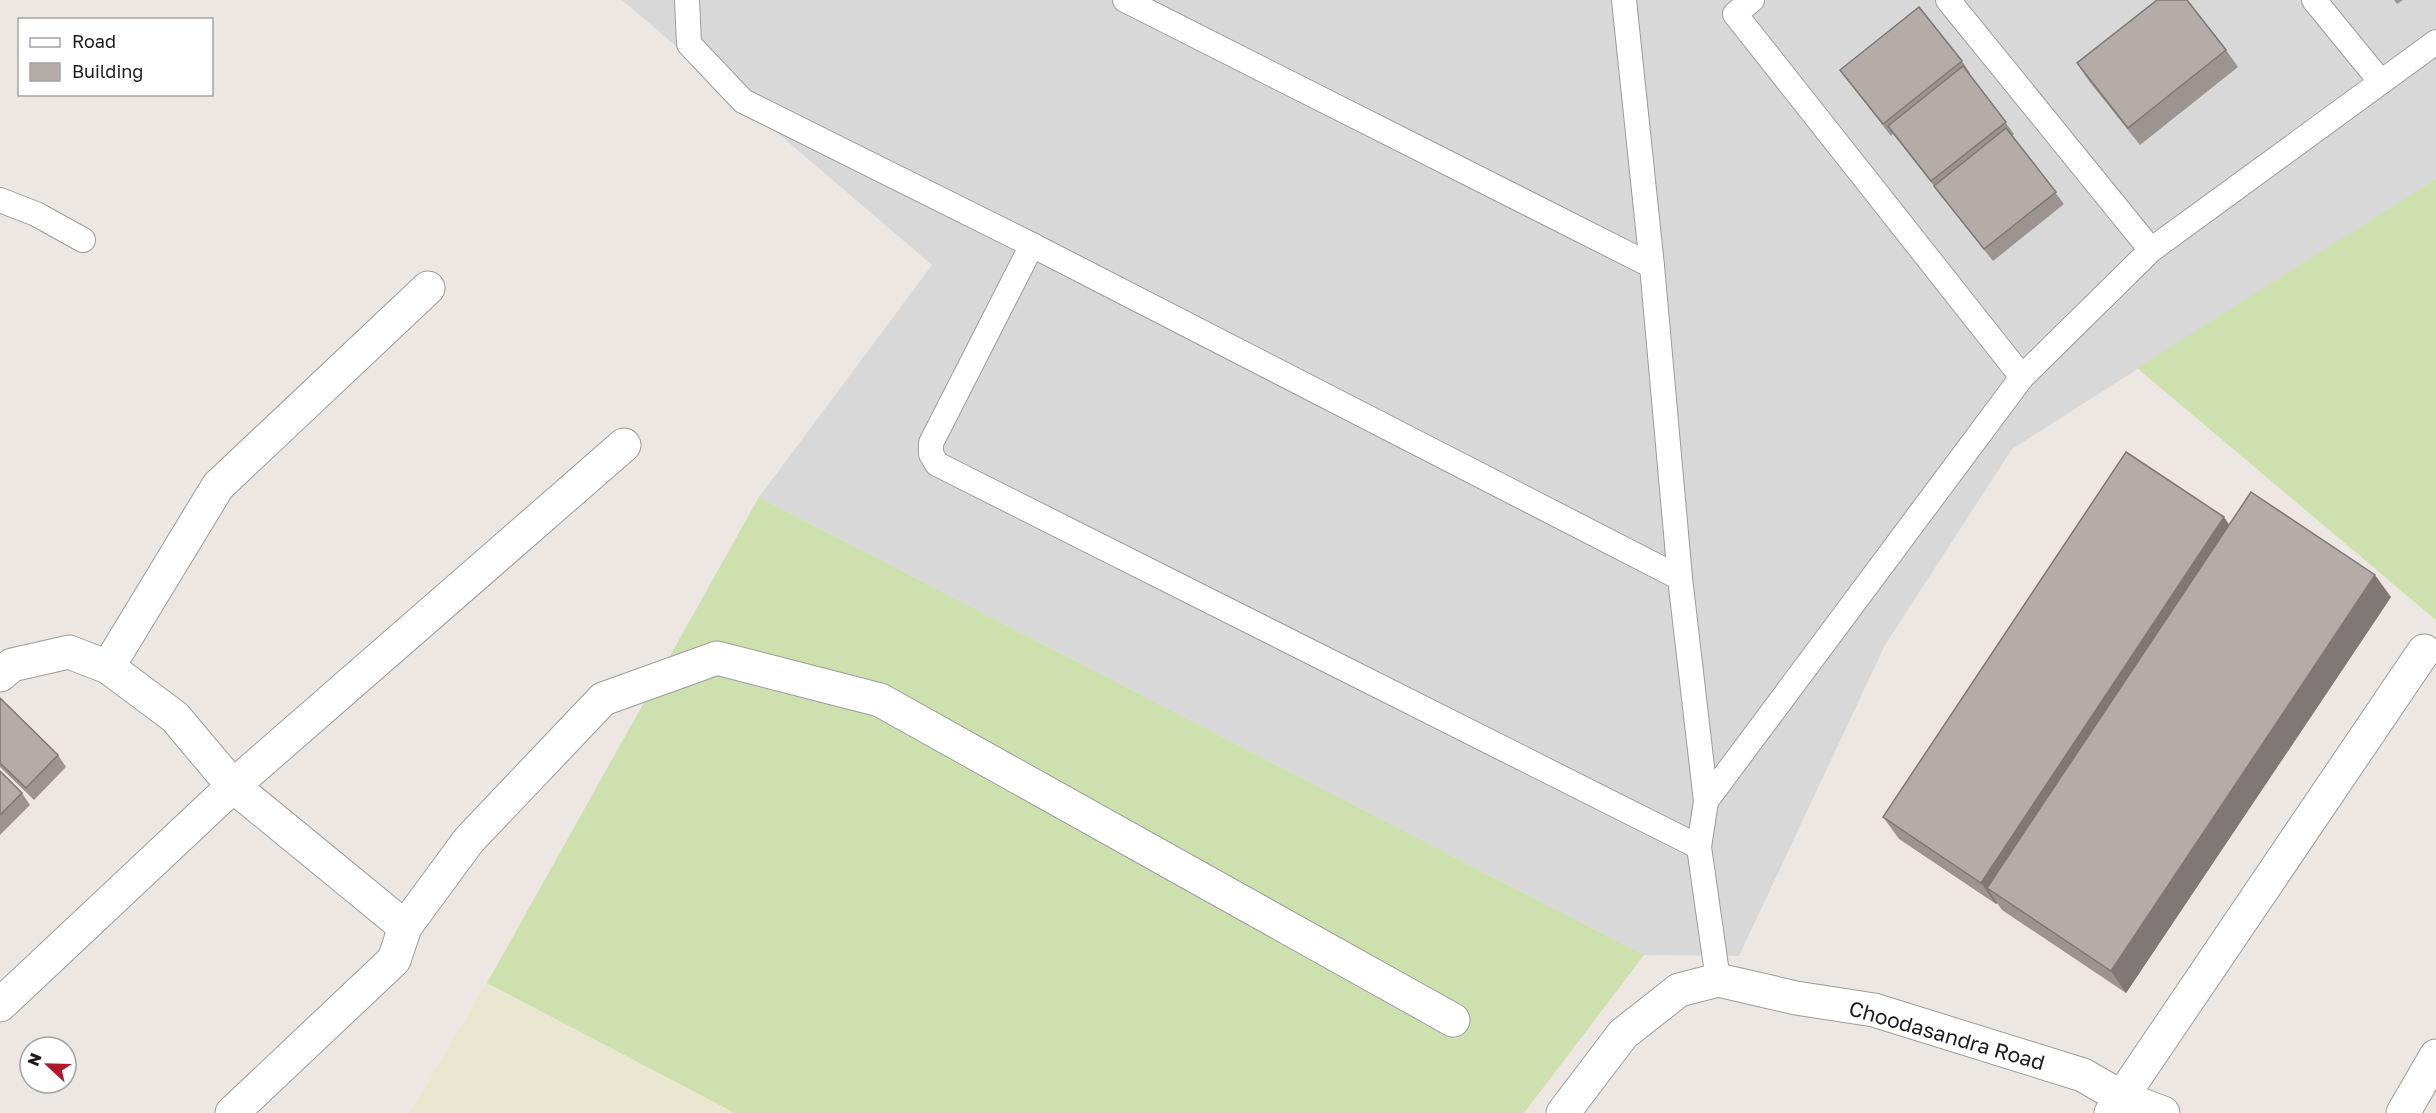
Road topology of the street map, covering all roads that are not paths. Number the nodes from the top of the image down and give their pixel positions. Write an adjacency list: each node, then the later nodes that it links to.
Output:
1 (687, 0): 11 (lane)
2 (1125, 0): 13 (lane)
3 (1624, 0): 13 (lane)
4 (1752, 0): 15 (lane)
5 (1948, 0): 12 (lane)
6 (2314, 0): 8 (lane)
7 (2436, 42): 8 (lane)
8 (2381, 82): 12 (lane)
9 (0, 200): 10 (lane)
10 (83, 240)
11 (1032, 245): 17 (lane); 23 (lane)
12 (2151, 250): 15 (lane)
13 (1652, 266): 17 (lane)
14 (428, 288): 19 (street)
15 (2022, 377): 22 (lane)
16 (624, 445): 21 (street)
17 (1680, 578): 22 (lane)
18 (2424, 651): 29 (street)
19 (108, 667): 20 (street); 21 (street)
20 (0, 675)
21 (233, 786): 24 (street); 26 (street)
22 (1706, 801): 23 (lane)
23 (1699, 847): 25 (lane)
24 (405, 927): 27 (street); 30 (street)
25 (1718, 980): 29 (street, Choodasandra Road); 31 (street, Choodasandra Road)
26 (0, 1005)
27 (1452, 1020)
28 (2436, 1056): 33 (street)
29 (2116, 1105): 32 (street, Choodasandra Road)
30 (232, 1113)
31 (1563, 1113)
32 (2163, 1113)
33 (2403, 1113)

